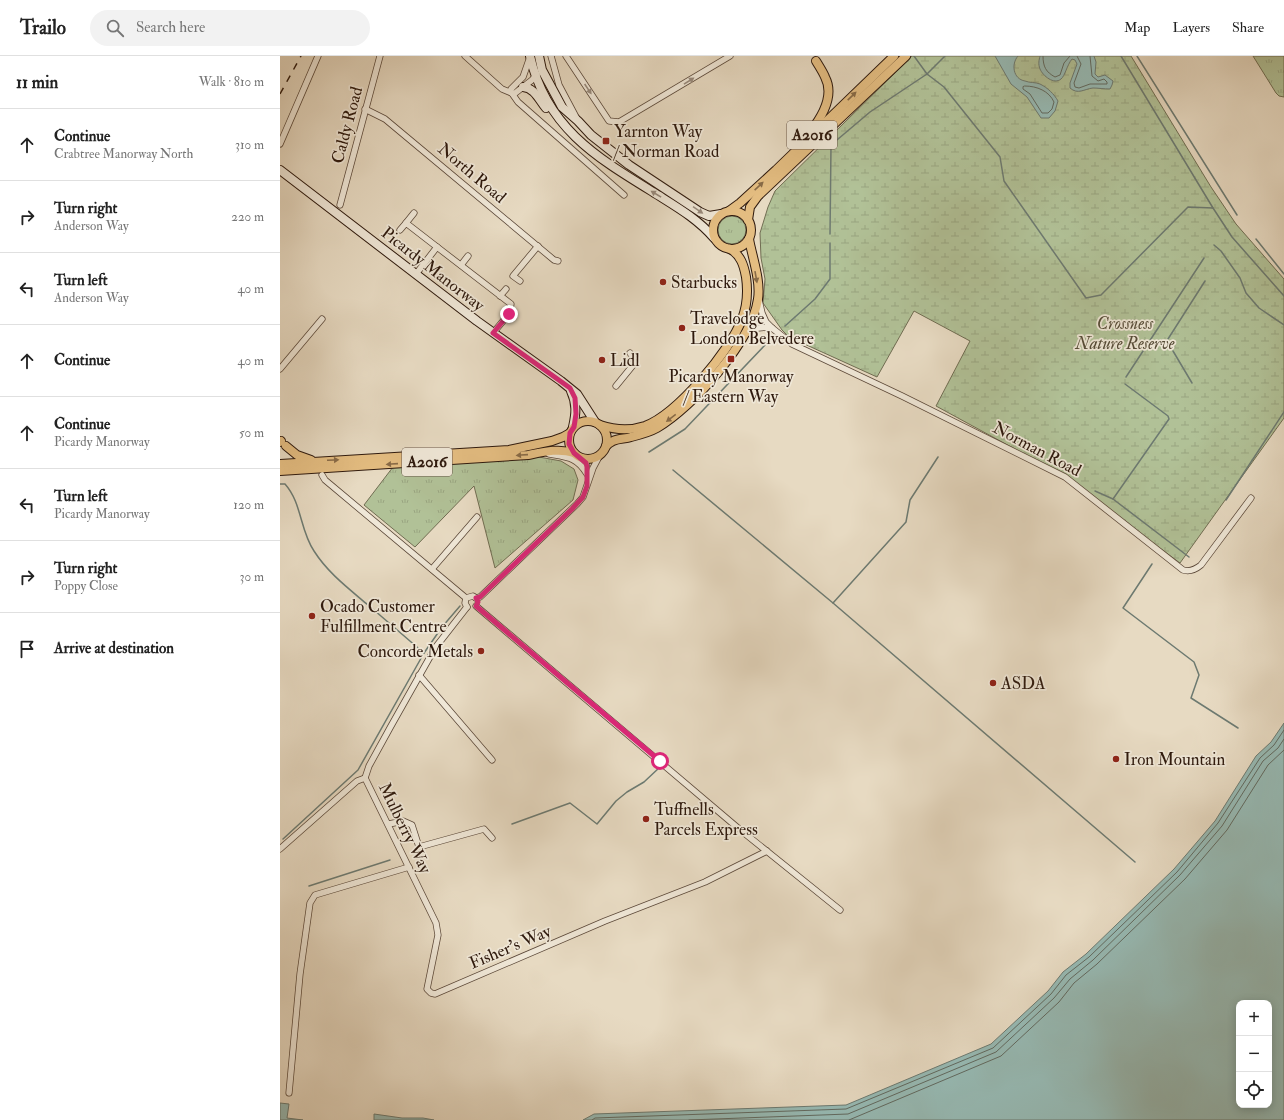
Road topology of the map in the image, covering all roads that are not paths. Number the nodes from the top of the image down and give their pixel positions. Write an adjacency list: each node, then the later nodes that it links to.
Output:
1 (318, 56): 19 (street)
2 (380, 56): 16 (street, Caldy Road)
3 (466, 56): 15 (street)
4 (530, 56): 12 (street); 13 (street)
5 (539, 56): 12 (street)
6 (551, 56): 18 (street)
7 (566, 56): 8 (street, one-way to 8)
8 (730, 56)
9 (894, 56): 21 (main road, A2016, one-way to 9)
10 (905, 57): 26 (main road, A2016)
11 (814, 59): 21 (main road)
12 (539, 72): 13 (street); 14 (street); 17 (street); 18 (street)
13 (523, 77): 15 (street)
14 (523, 87): 15 (street); 17 (street)
15 (510, 92): 22 (street)
16 (365, 109): 23 (street, Caldy Road); 31 (street, North Road)
17 (558, 119): 29 (street, one-way to 17)
18 (578, 121): 25 (street, one-way to 25)
19 (280, 144)
20 (280, 170): 37 (street, Picardy Manorway)
21 (776, 170): 25 (main road, A2016, one-way to 21)
22 (622, 194)
23 (342, 202)
24 (414, 213): 27 (street)
25 (725, 213): 26 (main road); 29 (main road)
26 (748, 220): 30 (main road)
27 (406, 223): 28 (street); 32 (street)
28 (400, 230)
29 (714, 238): 33 (main road)
30 (749, 239): 33 (main road); 41 (main road, one-way to 41)
31 (538, 246): 35 (street, North Road); 38 (street)
32 (437, 247): 36 (street); 37 (street)
33 (730, 249): 50 (main road)
34 (468, 256): 36 (street)
35 (558, 261)
36 (460, 265): 40 (street)
37 (416, 274): 44 (street, Picardy Manorway)
38 (520, 281)
39 (506, 289): 40 (street)
40 (500, 296): 44 (street)
41 (758, 298): 43 (street, Norman Road); 45 (main road)
42 (322, 319): 47 (street)
43 (775, 331): 45 (street); 62 (street, Norman Road)
44 (493, 333): 49 (street, Picardy Manorway)
45 (744, 336): 53 (main road, one-way to 53)
46 (630, 352): 48 (street)
47 (280, 369)
48 (616, 386)
49 (570, 388): 50 (street, Picardy Manorway); 51 (street)
50 (598, 424): 51 (main road); 53 (main road)
51 (572, 430): 55 (main road); 56 (main road, A2016, one-way to 51)
52 (282, 442): 56 (main road)
53 (604, 450): 55 (main road); 61 (street)
54 (542, 453): 55 (main road, A2016); 58 (main road, A2016, one-way to 58); 60 (street)
55 (577, 455): 60 (street)
56 (313, 462): 57 (main road, A2016)
57 (280, 464)
58 (280, 471)
59 (322, 474): 64 (street)
60 (587, 474): 61 (street)
61 (588, 481): 66 (street)
62 (1250, 498)
63 (477, 517): 64 (street)
64 (432, 569): 65 (street)
65 (466, 598): 66 (street); 67 (street)
66 (476, 598): 68 (street)
67 (467, 606): 68 (street); 69 (street, Mulberry Way)
68 (476, 606): 75 (street)
69 (419, 675): 70 (street); 71 (street, Mulberry Way)
70 (492, 760)
71 (366, 778): 72 (street, Mulberry Way); 74 (street)
72 (389, 824): 73 (street); 76 (street, Mulberry Way)
73 (492, 838)
74 (280, 849)
75 (767, 851): 77 (street); 78 (street, Fisher's Way)
76 (409, 868): 78 (street, Mulberry Way); 79 (street)
77 (840, 910)
78 (427, 988)
79 (289, 1093)

